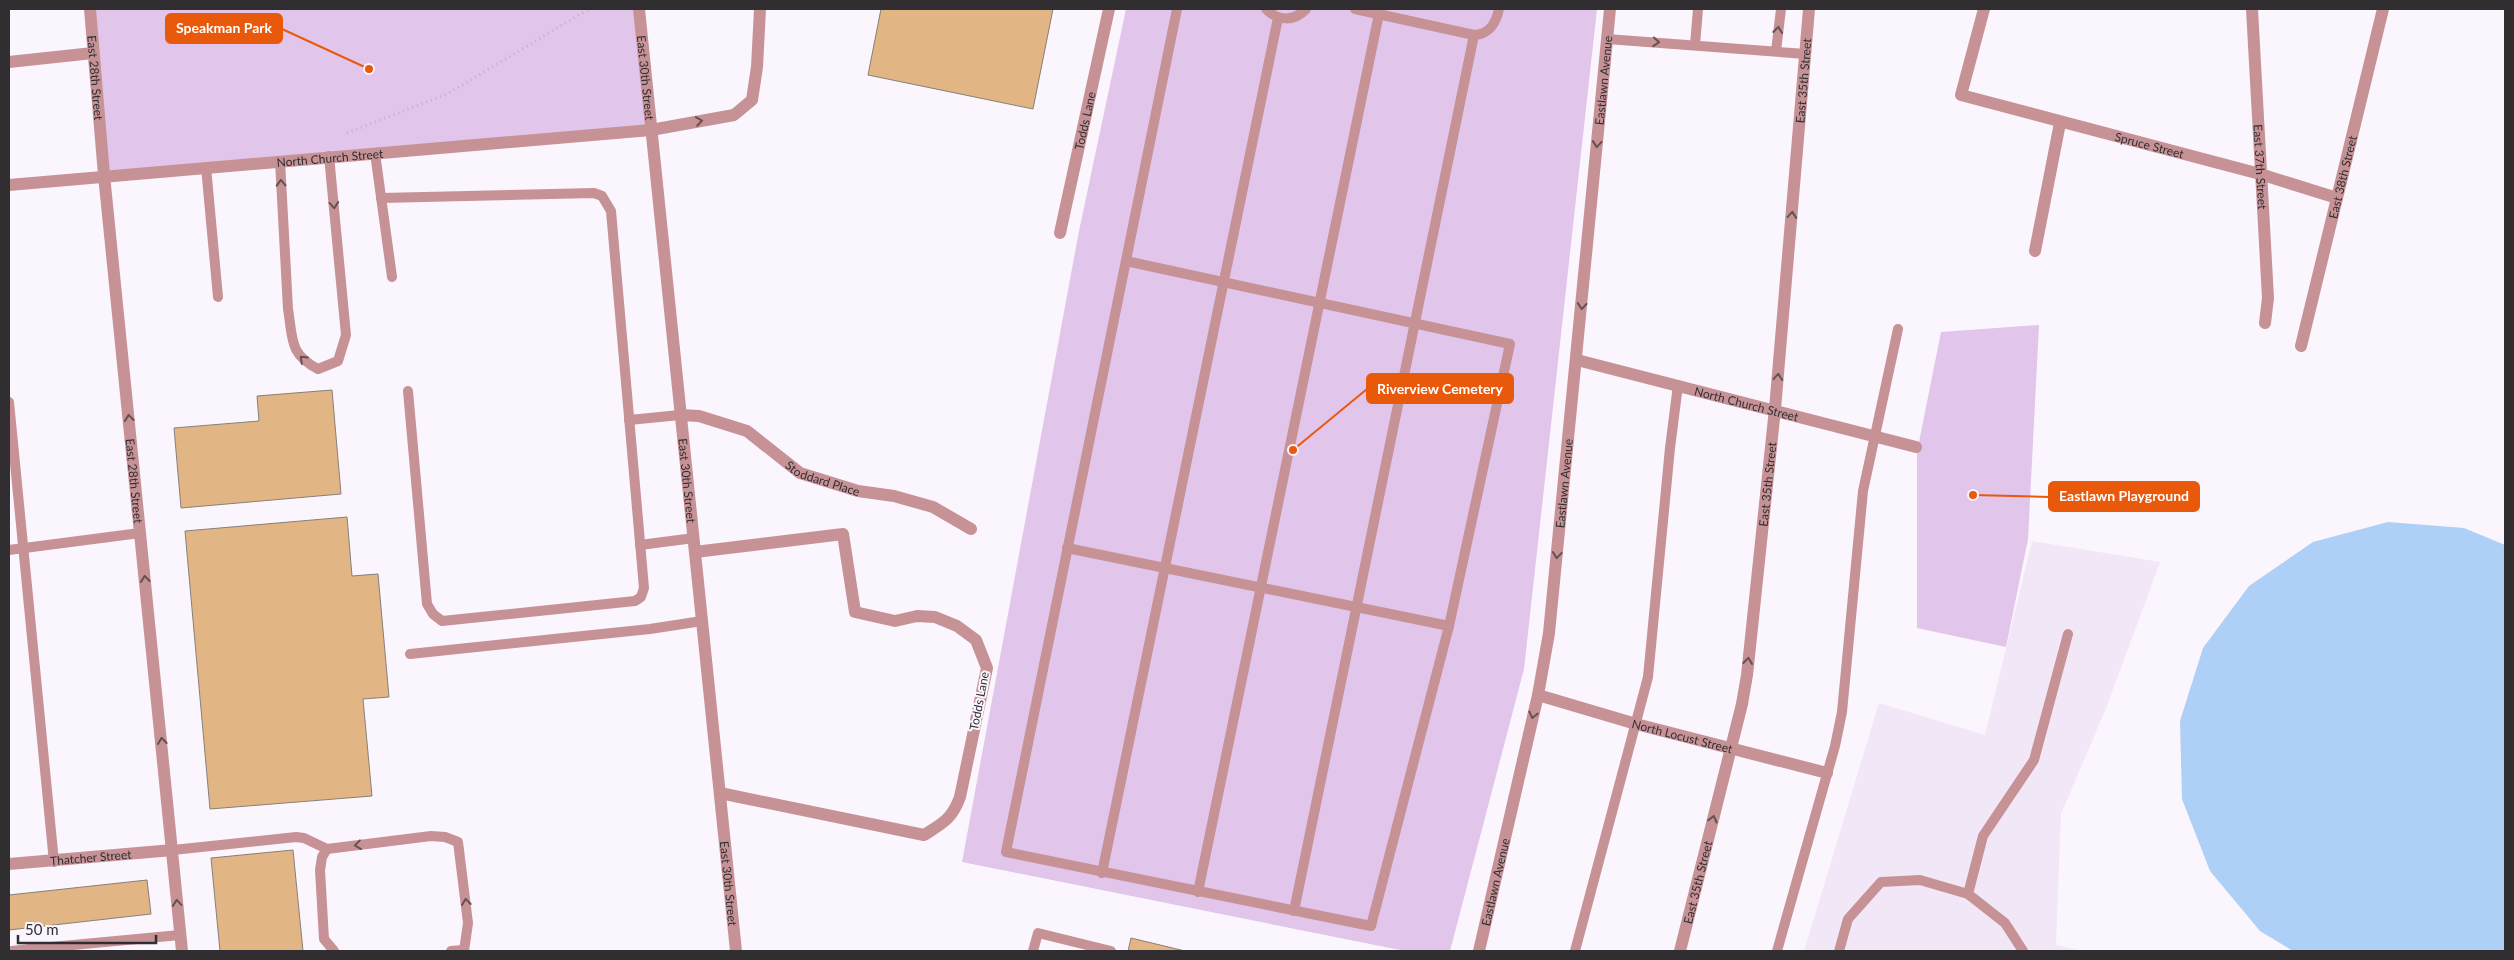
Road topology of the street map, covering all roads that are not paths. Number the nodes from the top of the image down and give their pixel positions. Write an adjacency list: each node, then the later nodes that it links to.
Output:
1 (90, 9): 23 (street, East 28th Street)
2 (639, 9): 27 (street, East 30th Street)
3 (760, 9): 27 (street, North Church Street, one-way to 3)
4 (1109, 9): 37 (street, Todds Lane)
5 (1177, 9): 39 (lane)
6 (1266, 9): 18 (lane)
7 (1306, 9): 18 (lane)
8 (1354, 9): 17 (lane)
9 (1499, 9): 19 (lane)
10 (1610, 9): 20 (street, Eastlawn Avenue)
11 (1698, 9): 21 (lane)
12 (1780, 9): 22 (lane, one-way to 12)
13 (1810, 9): 24 (street, East 35th Street)
14 (1984, 9): 26 (street, Spruce Street)
15 (2252, 9): 32 (street, East 37th Street)
16 (2383, 9): 36 (street, East 38th Street)
17 (1380, 12): 19 (lane); 43 (lane)
18 (1278, 18): 41 (lane)
19 (1474, 34): 44 (lane)
20 (1607, 39): 21 (lane, one-way to 21); 48 (street, Eastlawn Avenue, one-way to 48)
21 (1695, 45): 22 (lane)
22 (1776, 51): 24 (lane)
23 (93, 53): 25 (street); 33 (street, East 28th Street)
24 (1806, 54): 52 (street, East 35th Street, one-way to 24)
25 (9, 62)
26 (2060, 123): 32 (street, Spruce Street); 38 (street)
27 (651, 130): 28 (street, North Church Street); 53 (street, East 30th Street)
28 (375, 153): 29 (street, North Church Street); 35 (lane)
29 (329, 156): 30 (street, North Church Street); 30 (lane, one-way to 30)
30 (280, 160): 31 (street, North Church Street)
31 (206, 167): 33 (street, North Church Street); 42 (lane)
32 (2260, 174): 36 (street, Spruce Street); 45 (street, East 37th Street)
33 (104, 175): 34 (street, North Church Street); 58 (street, East 28th Street, one-way to 33)
34 (9, 185)
35 (381, 198): 40 (lane); 54 (lane)
36 (2337, 198): 47 (street, East 38th Street)
37 (1060, 233)
38 (2035, 251)
39 (1126, 261): 41 (lane); 62 (lane)
40 (392, 277)
41 (1223, 282): 43 (lane); 65 (lane)
42 (218, 297)
43 (1319, 303): 44 (lane); 66 (lane)
44 (1415, 324): 67 (lane); 69 (lane)
45 (2265, 324)
46 (1898, 329): 55 (lane)
47 (2301, 346)
48 (1577, 360): 49 (street, North Church Street); 72 (street, Eastlawn Avenue, one-way to 72)
49 (1678, 385): 52 (street, North Church Street); 73 (lane)
50 (408, 391): 60 (lane)
51 (9, 402): 61 (lane)
52 (1775, 409): 55 (street, North Church Street); 74 (street, East 35th Street, one-way to 52)
53 (680, 415): 54 (lane); 57 (street, Stoddard Place); 59 (street, East 30th Street)
54 (629, 420): 60 (lane)
55 (1874, 435): 56 (street, North Church Street); 75 (lane)
56 (1916, 446)
57 (971, 529)
58 (140, 534): 61 (lane); 78 (street, East 28th Street, one-way to 58)
59 (694, 538): 60 (lane); 64 (street, East 30th Street)
60 (640, 545)
61 (23, 548): 63 (lane); 79 (lane)
62 (1068, 548): 65 (lane); 81 (lane)
63 (9, 550)
64 (695, 552): 68 (street, East 30th Street); 76 (street, Todds Lane)
65 (1164, 568): 66 (lane); 81 (lane)
66 (1260, 588): 67 (lane); 82 (lane)
67 (1357, 607): 69 (lane); 84 (lane)
68 (702, 621): 71 (lane); 76 (street, East 30th Street)
69 (1449, 626): 84 (lane)
70 (2068, 634): 83 (lane)
71 (410, 654)
72 (1538, 695): 73 (street, North Locust Street); 95 (street, Eastlawn Avenue, one-way to 95)
73 (1636, 724): 74 (street, North Locust Street); 96 (lane)
74 (1731, 747): 75 (street, North Locust Street); 97 (street, East 35th Street, one-way to 74)
75 (1827, 773): 98 (lane)
76 (720, 793): 92 (street, East 30th Street)
77 (327, 849): 78 (lane); 89 (lane); 91 (lane, one-way to 77)
78 (173, 850): 79 (street, Thatcher Street); 85 (street, East 28th Street, one-way to 78)
79 (54, 862): 80 (street, Thatcher Street)
80 (9, 864)
81 (1102, 873): 82 (lane)
82 (1198, 892): 84 (lane)
83 (1968, 894): 99 (lane); 100 (lane)
84 (1294, 911)
85 (180, 935): 86 (lane); 88 (street, East 28th Street)
86 (30, 950): 87 (lane)
87 (12, 951)
88 (182, 951)
89 (334, 951)
90 (452, 951): 91 (lane)
91 (463, 951)
92 (736, 951)
93 (1032, 951): 94 (lane)
94 (1111, 951)
95 (1479, 951)
96 (1575, 951)
97 (1680, 951)
98 (1777, 951)
99 (1839, 951)
100 (2023, 951)

